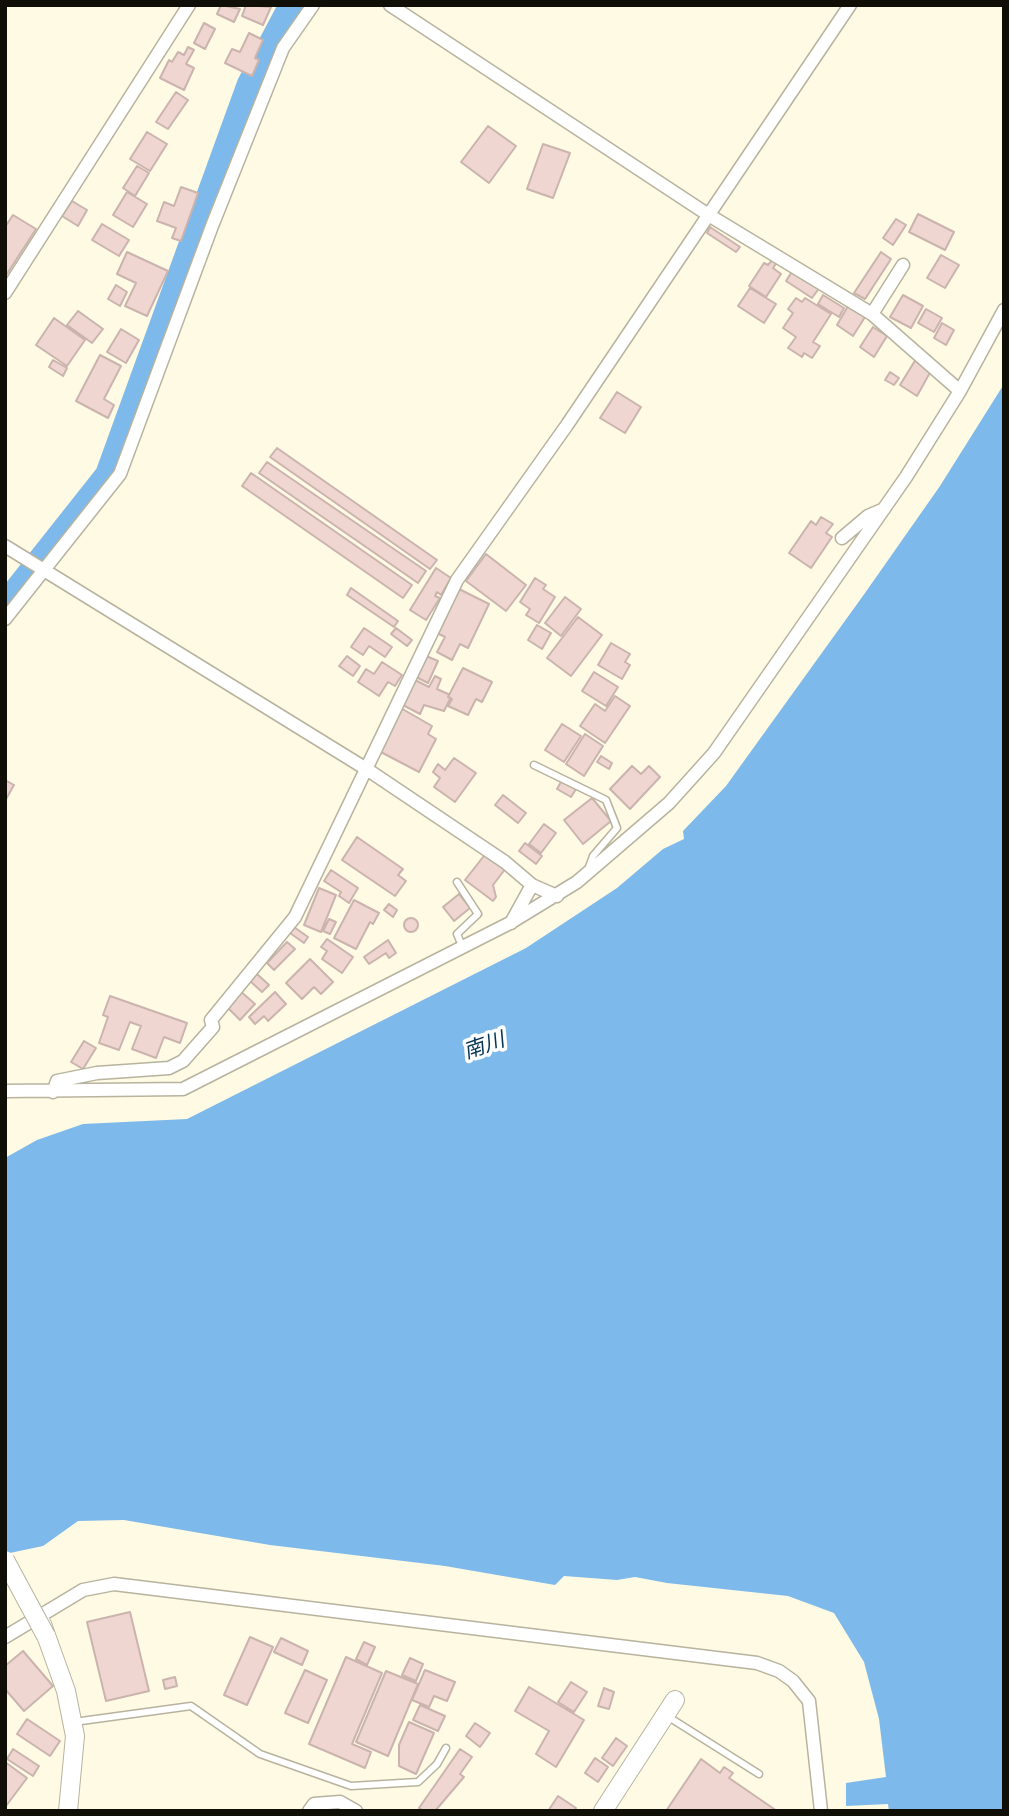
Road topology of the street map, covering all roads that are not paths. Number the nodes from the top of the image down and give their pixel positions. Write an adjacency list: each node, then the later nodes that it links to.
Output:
1 (189, 5): 7 (street)
2 (313, 5): 14 (street)
3 (390, 5): 5 (street)
4 (850, 5): 5 (street)
5 (707, 214): 9 (street); 17 (street)
6 (902, 265): 9 (street)
7 (5, 293)
8 (1004, 310): 10 (street)
9 (872, 314): 10 (street)
10 (960, 391): 11 (street)
11 (884, 509): 12 (street); 18 (street)
12 (842, 538)
13 (5, 546): 14 (street)
14 (37, 566): 15 (street); 17 (street)
15 (5, 619)
16 (534, 765): 18 (lane)
17 (368, 770): 20 (street); 25 (street)
18 (587, 874): 21 (street)
19 (457, 881): 23 (lane)
20 (533, 885): 21 (street); 22 (street)
21 (557, 896): 22 (street)
22 (510, 923): 23 (street)
23 (463, 948): 25 (street)
24 (5, 1091): 25 (street)
25 (53, 1092)
26 (5, 1560): 28 (main road, bridge)
27 (40, 1616): 28 (main road); 29 (street); 38 (street)
28 (46, 1636): 31 (main road)
29 (5, 1637)
30 (670, 1707): 33 (lane); 37 (main road)
31 (72, 1723): 32 (lane); 34 (main road)
32 (446, 1748)
33 (759, 1774)
34 (68, 1811)
35 (309, 1811): 36 (street)
36 (356, 1811)
37 (603, 1811)
38 (821, 1811)

